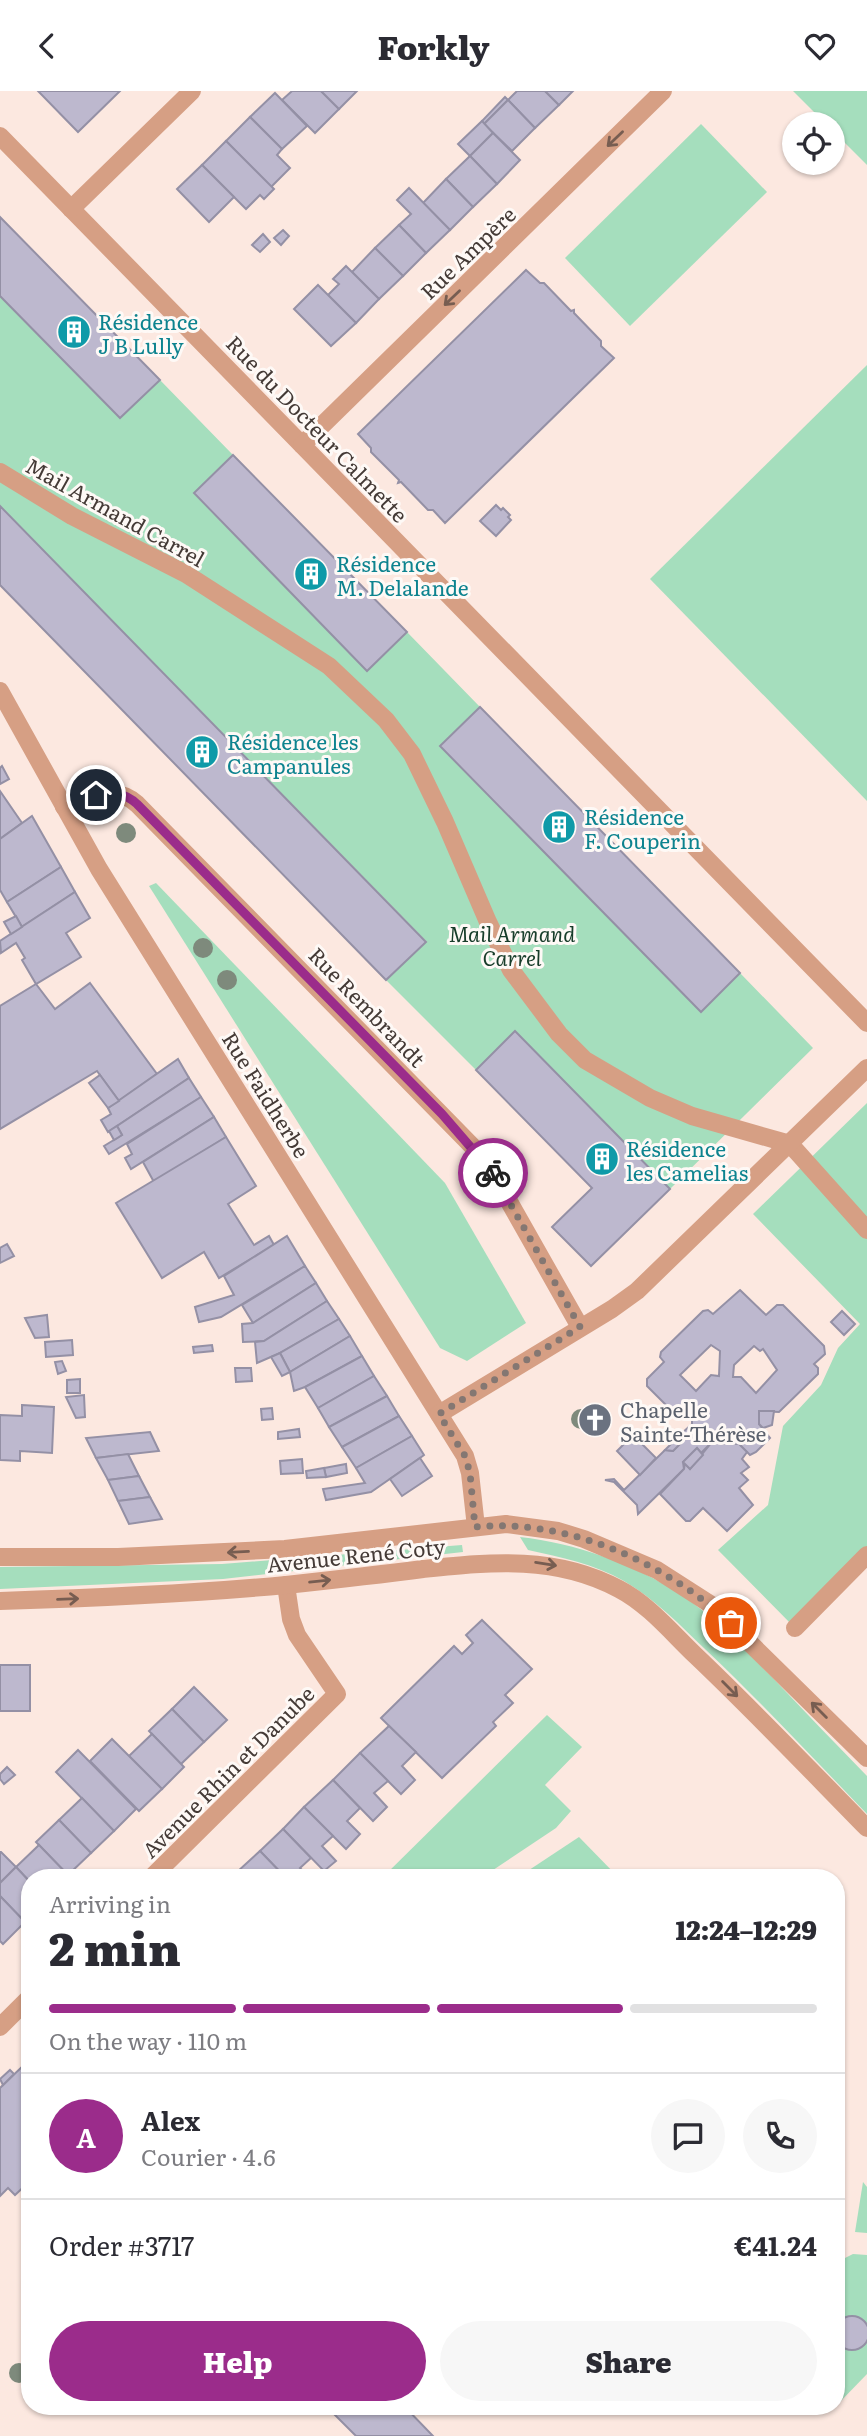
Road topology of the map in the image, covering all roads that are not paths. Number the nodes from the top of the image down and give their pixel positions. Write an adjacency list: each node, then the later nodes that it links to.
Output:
1 (192, 91): 4 (street)
2 (663, 91): 5 (street, Rue Ampère, one-way to 5)
3 (0, 136): 4 (street, Rue du Docteur Calmette)
4 (71, 209): 5 (street, Rue du Docteur Calmette)
5 (302, 445): 9 (street, Rue du Docteur Calmette)
6 (0, 472): 11 (street, Mail Armand Carrel)
7 (0, 691): 8 (street, Rue Faidherbe)
8 (64, 807): 13 (street, Rue Rembrandt); 14 (street, Rue Faidherbe)
9 (867, 1023)
10 (867, 1068): 11 (street)
11 (790, 1144): 12 (street); 13 (street)
12 (867, 1230)
13 (580, 1327): 14 (street)
14 (439, 1414): 15 (street, Rue Faidherbe)
15 (475, 1527): 17 (street, Avenue René Coty, one-way to 17); 21 (street, Avenue René Coty, one-way to 15)
16 (867, 1555): 20 (street)
17 (0, 1557)
18 (286, 1585): 19 (street, Avenue René Coty, one-way to 18); 22 (street, Avenue René Coty, one-way to 22); 23 (street, Avenue Rhin et Danube)
19 (0, 1601)
20 (795, 1627)
21 (867, 1758)
22 (867, 1828)
23 (160, 1869)
24 (21, 2006): 25 (street)
25 (0, 2027)

